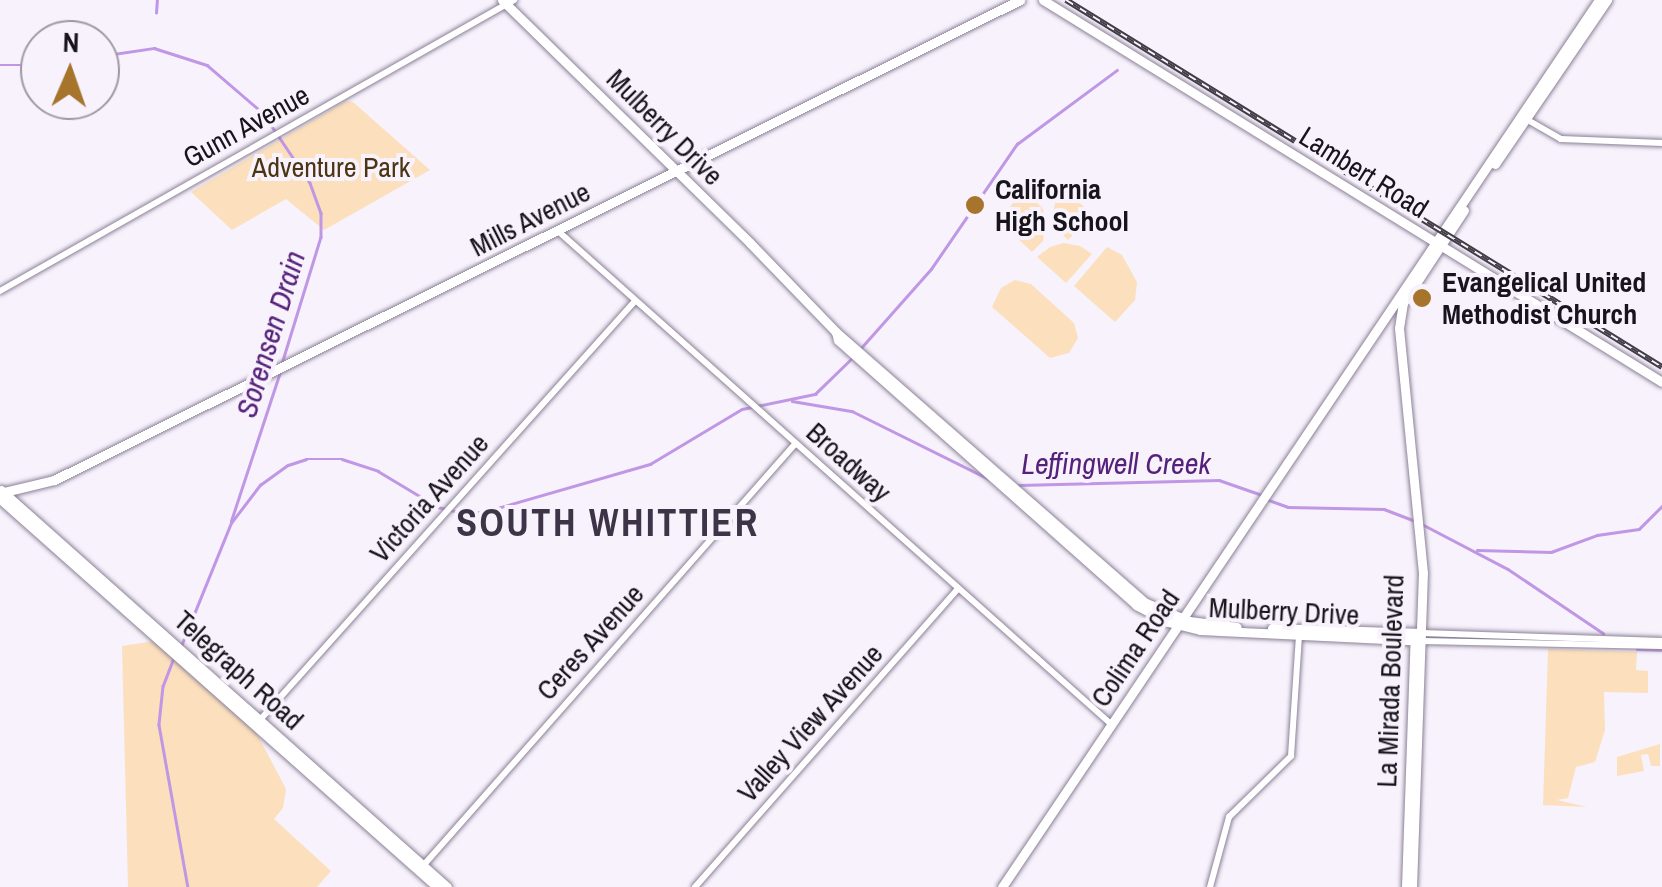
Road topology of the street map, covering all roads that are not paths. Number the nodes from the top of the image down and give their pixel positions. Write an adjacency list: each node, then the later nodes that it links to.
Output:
1 (1020, 0): 9 (main road, Mills Avenue)
2 (1043, 0): 11 (main road, Lambert Road)
3 (1599, 0): 7 (main road)
4 (1607, 0): 6 (main road)
5 (507, 1): 9 (main road, Mulberry Drive); 12 (street, Gunn Avenue)
6 (1526, 119): 7 (main road); 8 (street)
7 (1512, 133): 11 (main road)
8 (1662, 143)
9 (676, 172): 10 (main road, Mills Avenue); 17 (main road, Mulberry Drive)
10 (558, 231): 13 (street, Broadway); 23 (main road, Mills Avenue)
11 (1438, 244): 14 (main road); 18 (main road, Lambert Road)
12 (0, 291)
13 (635, 301): 21 (street, Broadway); 29 (street, Victoria Avenue)
14 (1400, 301): 15 (main road, La Mirada Boulevard); 16 (main road, Colima Road)
15 (1397, 324): 16 (main road); 27 (main road, La Mirada Boulevard)
16 (1374, 336): 25 (main road, Colima Road)
17 (857, 352): 19 (main road, Mulberry Drive); 20 (main road, Mulberry Drive)
18 (1662, 382)
19 (932, 424): 20 (main road); 22 (main road, Mulberry Drive)
20 (960, 439): 22 (main road, Mulberry Drive)
21 (795, 444): 24 (street, Broadway); 31 (street, Ceres Avenue)
22 (994, 474): 25 (main road, Mulberry Drive)
23 (1, 492): 29 (main road, Telegraph Road)
24 (958, 589): 30 (street, Broadway); 34 (street, Valley View Avenue)
25 (1180, 622): 26 (main road, Mulberry Drive); 30 (main road, Colima Road)
26 (1299, 632): 27 (main road, Mulberry Drive); 36 (street)
27 (1418, 637): 28 (street, Mulberry Drive); 37 (main road, La Mirada Boulevard)
28 (1662, 644)
29 (258, 722): 31 (main road, Telegraph Road)
30 (1111, 724): 35 (main road, Colima Road)
31 (421, 868): 32 (main road, Telegraph Road); 33 (main road, Telegraph Road)
32 (437, 887)
33 (447, 887)
34 (695, 887)
35 (1002, 887)
36 (1210, 887)
37 (1409, 887)

